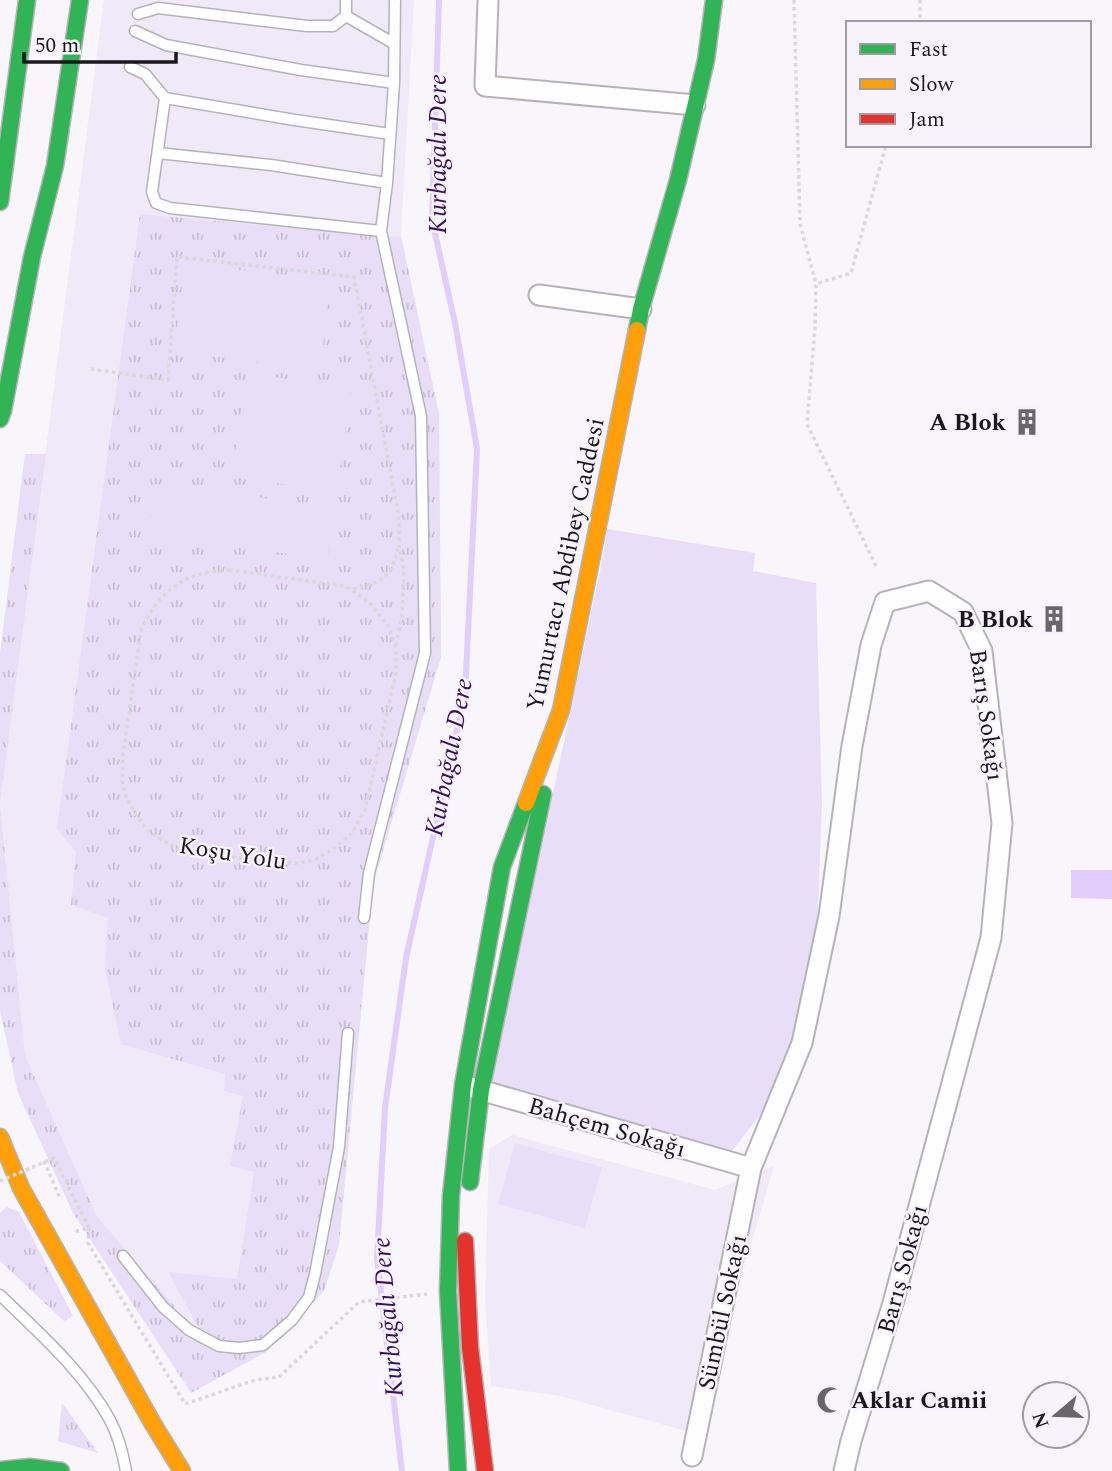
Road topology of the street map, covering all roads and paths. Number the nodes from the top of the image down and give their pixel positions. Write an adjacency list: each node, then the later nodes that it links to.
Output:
1 (26, 0): 22 (main road)
2 (80, 0): 28 (main road)
3 (346, 0): 10 (lane)
4 (395, 0): 13 (lane)
5 (488, 0): 17 (street)
6 (714, 0): 17 (main road, Yumurtacı Abdibey Caddesi)
7 (794, 0): 24 (path)
8 (920, 0): 11 (path)
9 (138, 14): 10 (lane)
10 (346, 16): 13 (lane)
11 (920, 21)
12 (135, 31): 15 (lane)
13 (393, 43): 15 (lane)
14 (130, 67): 16 (lane)
15 (394, 83): 18 (lane)
16 (165, 98): 18 (lane); 20 (lane)
17 (695, 105): 26 (main road, Yumurtacı Abdibey Caddesi)
18 (390, 134): 21 (lane)
19 (885, 147): 24 (path)
20 (158, 153): 21 (lane); 23 (lane)
21 (387, 183): 23 (lane)
22 (0, 202)
23 (381, 231): 34 (lane)
24 (816, 284): 30 (path)
25 (538, 295): 26 (street)
26 (641, 309): 33 (main road, Yumurtacı Abdibey Caddesi)
27 (91, 369): 29 (path)
28 (0, 419)
29 (399, 546): 31 (path); 32 (path)
30 (876, 566)
31 (351, 589): 32 (path, Koşu Yolu); 32 (path, Koşu Yolu)
32 (396, 648)
33 (561, 710): 36 (main road); 36 (main road, Yumurtacı Abdibey Caddesi)
34 (365, 918)
35 (348, 1033): 45 (lane)
36 (472, 1088): 39 (street, Bahçem Sokağı); 41 (main road); 56 (main road, Yumurtacı Abdibey Caddesi)
37 (0, 1137): 46 (main road)
38 (44, 1161): 40 (path, bridge); 42 (path); 44 (path, bridge)
39 (751, 1168): 51 (street, Sümbül Sokağı); 58 (street, Barış Sokağı)
40 (0, 1181)
41 (469, 1192)
42 (60, 1198)
43 (466, 1218): 57 (main road)
44 (89, 1228)
45 (122, 1256)
46 (63, 1261): 50 (main road); 55 (main road)
47 (428, 1294): 49 (path)
48 (0, 1295): 54 (lane)
49 (359, 1302)
50 (157, 1400)
51 (692, 1456)
52 (0, 1470): 53 (main road)
53 (61, 1471)
54 (126, 1471)
55 (182, 1471)
56 (458, 1471)
57 (485, 1471)
58 (844, 1471)

